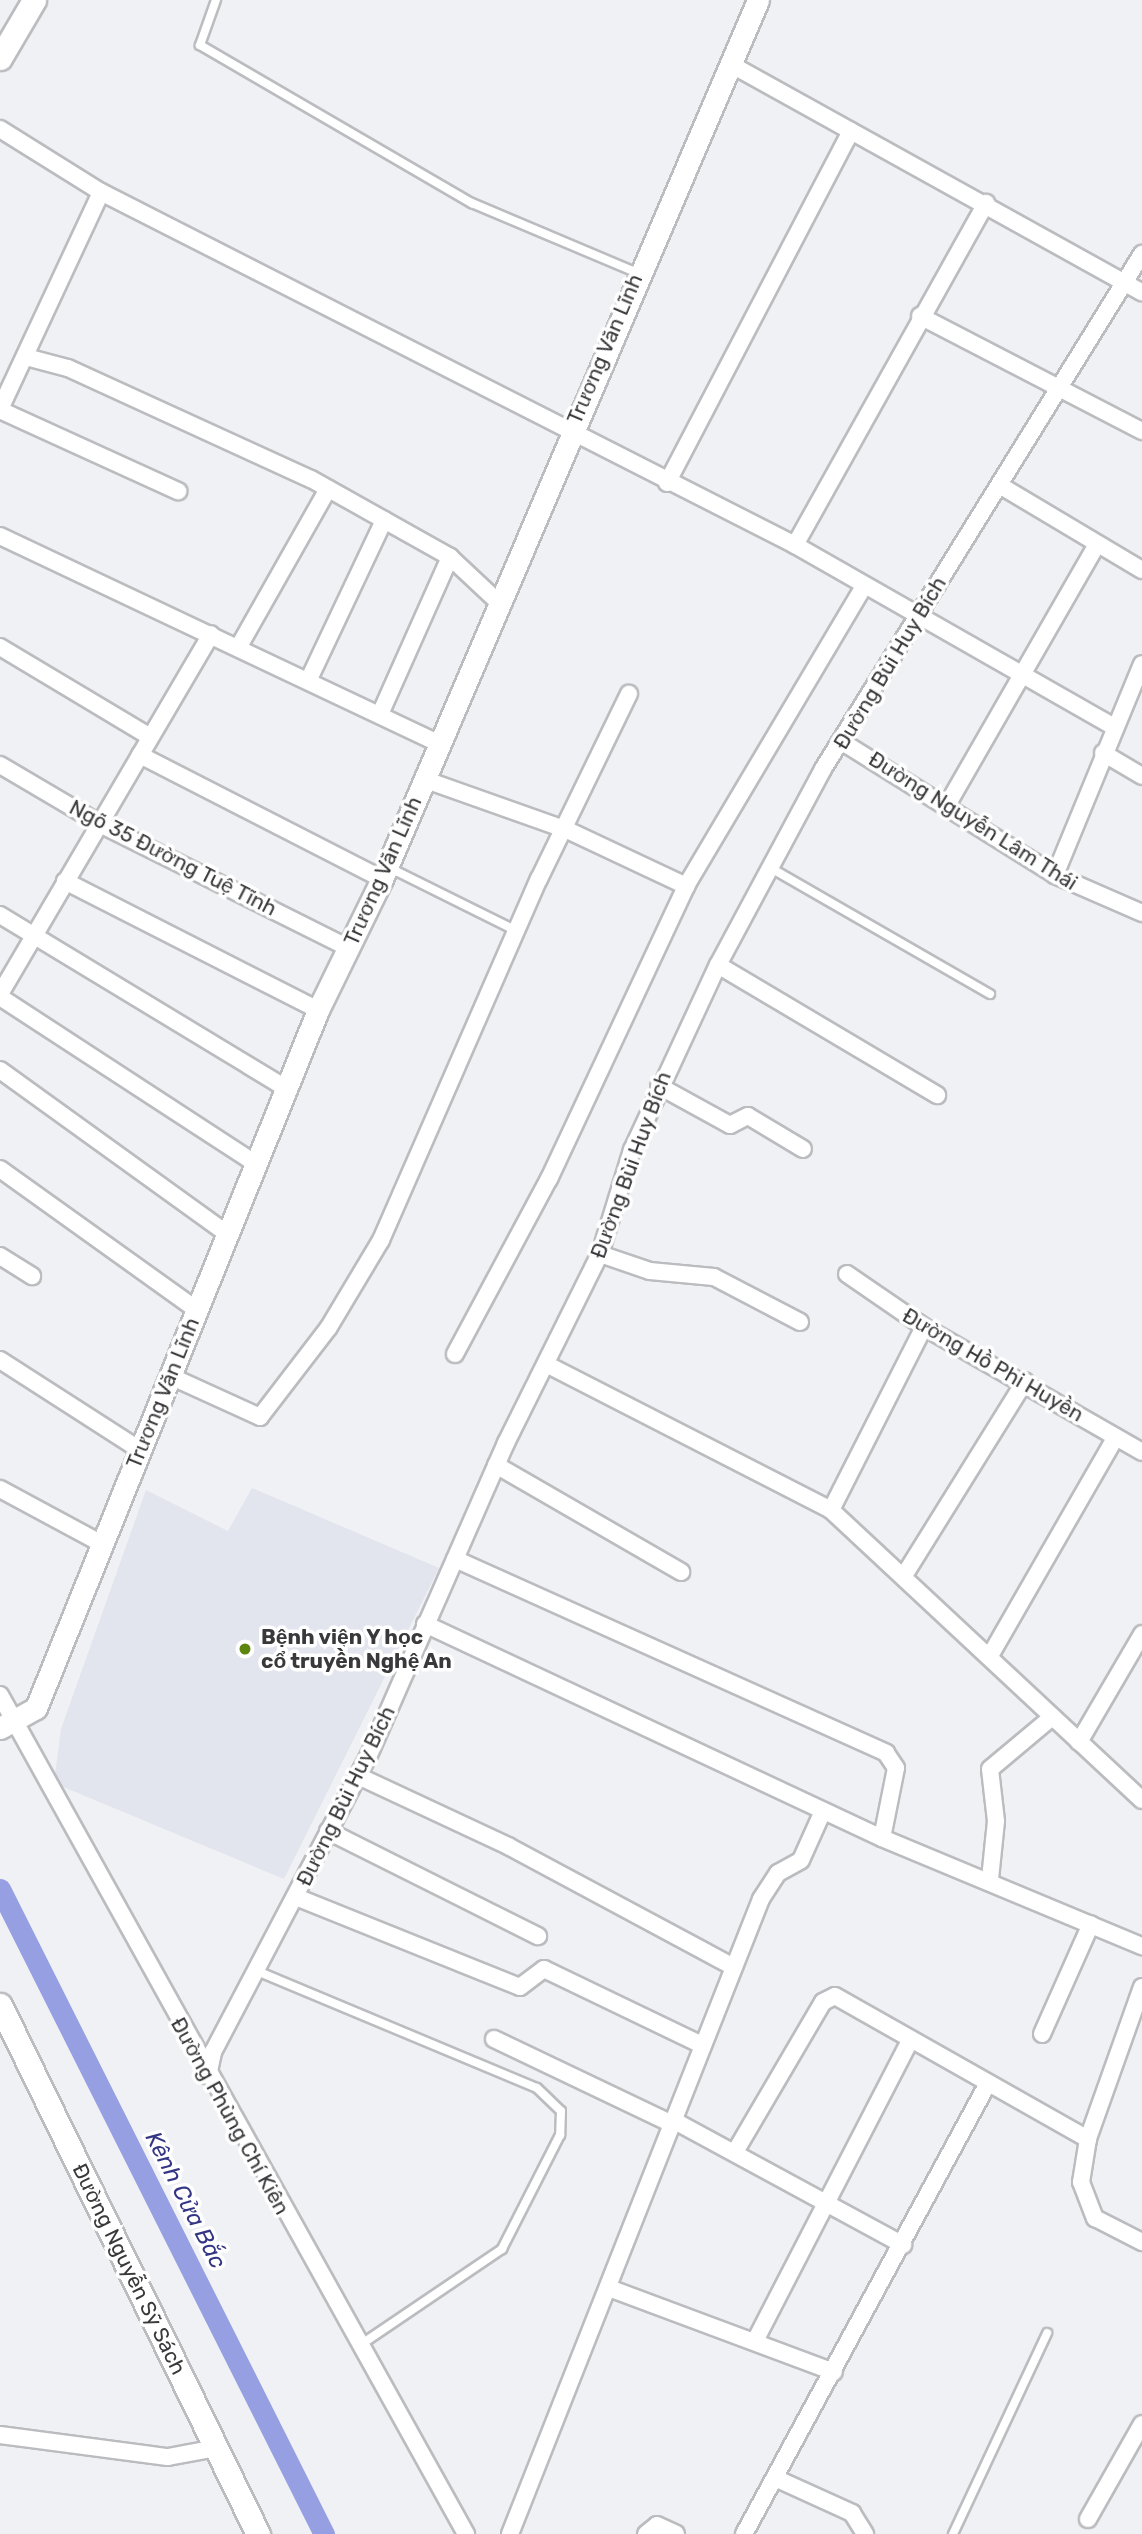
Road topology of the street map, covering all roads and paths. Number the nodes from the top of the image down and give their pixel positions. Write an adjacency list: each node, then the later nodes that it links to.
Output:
1 (34, 0): 4 (main road)
2 (216, 0): 11 (lane)
3 (758, 0): 5 (street, Trương Văn Lĩnh)
4 (0, 58)
5 (730, 64): 7 (street); 11 (street, Trương Văn Lĩnh)
6 (0, 129): 8 (street)
7 (851, 131): 9 (street); 20 (street)
8 (102, 192): 15 (street); 18 (street)
9 (986, 203): 12 (street); 14 (street)
10 (1142, 254): 12 (street, Đường Bùi Huy Bích)
11 (638, 272): 18 (street, Trương Văn Lĩnh)
12 (1124, 282): 13 (street); 16 (street, Đường Bùi Huy Bích)
13 (1142, 292)
14 (920, 316): 16 (street); 27 (street)
15 (26, 356): 17 (street); 22 (street)
16 (1063, 387): 19 (street); 21 (street, Đường Bùi Huy Bích)
17 (0, 410): 23 (street)
18 (570, 431): 20 (street); 31 (street, Trương Văn Lĩnh)
19 (1142, 431)
20 (667, 483): 27 (street)
21 (1001, 486): 26 (street); 32 (street, Đường Bùi Huy Bích)
22 (328, 489): 24 (street); 35 (street)
23 (178, 491)
24 (384, 520): 28 (street); 38 (street)
25 (0, 536): 33 (street)
26 (1097, 544): 29 (street); 37 (street)
27 (795, 545): 30 (street)
28 (450, 557): 31 (street); 40 (street)
29 (1142, 570)
30 (864, 586): 32 (street); 57 (street)
31 (497, 601): 43 (street, Trương Văn Lĩnh)
32 (917, 615): 37 (street); 44 (street, Đường Bùi Huy Bích)
33 (211, 634): 35 (street); 42 (street)
34 (0, 647): 42 (street)
35 (238, 648): 38 (street)
36 (1142, 664): 41 (street)
37 (1018, 675): 41 (street); 50 (street)
38 (309, 679): 40 (street)
39 (629, 695): 52 (street)
40 (382, 712): 43 (street)
41 (1114, 727): 45 (street)
42 (149, 736): 46 (street)
43 (436, 743): 49 (street, Trương Văn Lĩnh)
44 (844, 743): 50 (street, Đường Nguyễn Lâm Thái); 53 (street, Đường Bùi Huy Bích)
45 (1103, 753): 48 (street); 55 (street)
46 (140, 755): 51 (street); 54 (street)
47 (0, 765): 51 (street, Ngõ 35 Đường Tuệ Tĩnh)
48 (1142, 776)
49 (423, 779): 52 (street); 54 (street, Trương Văn Lĩnh)
50 (946, 807): 55 (street, Đường Nguyễn Lâm Thái)
51 (100, 824): 56 (street); 62 (street, Ngõ 35 Đường Tuệ Tĩnh)
52 (567, 830): 57 (street); 60 (street)
53 (769, 867): 63 (street, Đường Bùi Huy Bích); 64 (lane)
54 (384, 873): 60 (lane); 62 (street, Trương Văn Lĩnh)
55 (1055, 875): 58 (street, Đường Nguyễn Lâm Thái)
56 (65, 881): 61 (street); 66 (street)
57 (686, 886): 82 (street)
58 (1142, 913)
59 (0, 915): 61 (street)
60 (517, 931): 85 (street)
61 (34, 936): 65 (street); 69 (street)
62 (349, 948): 66 (street, Trương Văn Lĩnh)
63 (718, 965): 68 (street, Đường Bùi Huy Bích); 70 (street)
64 (989, 994)
65 (0, 995): 72 (street)
66 (318, 1010): 69 (street, Trương Văn Lĩnh)
67 (0, 1070): 74 (street)
68 (659, 1086): 71 (street); 75 (street, Đường Bùi Huy Bích)
69 (289, 1090): 72 (street, Trương Văn Lĩnh)
70 (937, 1095)
71 (803, 1149)
72 (255, 1163): 74 (street, Trương Văn Lĩnh)
73 (0, 1169): 79 (street)
74 (227, 1234): 79 (street, Trương Văn Lĩnh)
75 (600, 1254): 80 (street); 84 (street, Đường Bùi Huy Bích)
76 (0, 1256): 78 (street)
77 (847, 1274): 81 (street, Đường Hồ Phi Huyền)
78 (32, 1276)
79 (197, 1310): 85 (street, Trương Văn Lĩnh)
80 (800, 1322)
81 (924, 1327): 86 (street, Đường Hồ Phi Huyền); 92 (street)
82 (455, 1354)
83 (0, 1360): 88 (street)
84 (546, 1364): 90 (street, Đường Bùi Huy Bích); 92 (street)
85 (170, 1376): 88 (street, Trương Văn Lĩnh)
86 (1025, 1381): 87 (street, Đường Hồ Phi Huyền); 96 (street)
87 (1116, 1437): 89 (street, Đường Hồ Phi Huyền); 99 (street)
88 (140, 1450): 93 (street, Trương Văn Lĩnh)
89 (1142, 1452)
90 (496, 1465): 94 (street, Đường Bùi Huy Bích); 95 (street)
91 (0, 1489): 93 (street)
92 (831, 1510): 96 (street)
93 (102, 1544): 102 (street, Trương Văn Lĩnh)
94 (455, 1559): 97 (street, Đường Bùi Huy Bích); 108 (street)
95 (681, 1572)
96 (905, 1574): 99 (street)
97 (425, 1624): 104 (street, Đường Bùi Huy Bích); 106 (street)
98 (1142, 1634): 103 (street)
99 (991, 1654): 101 (street)
100 (0, 1695): 102 (street, Đường Phùng Chí Kiên)
101 (1051, 1718): 103 (street); 109 (street)
102 (8, 1725): 122 (street, Đường Phùng Chí Kiên)
103 (1079, 1742): 105 (street)
104 (358, 1776): 107 (street, Đường Bùi Huy Bích); 114 (street)
105 (1142, 1800)
106 (823, 1811): 108 (street); 114 (street)
107 (328, 1831): 110 (street, Đường Bùi Huy Bích); 112 (street)
108 (882, 1838): 109 (street)
109 (990, 1879): 111 (street)
110 (296, 1897): 115 (street, Đường Bùi Huy Bích); 121 (street)
111 (1091, 1924): 113 (street); 118 (street)
112 (538, 1936)
113 (1142, 1946)
114 (734, 1967): 121 (street)
115 (257, 1971): 122 (street, Đường Bùi Huy Bích); 133 (lane)
116 (1142, 1987): 125 (street)
117 (0, 2005): 137 (main road, Đường Nguyễn Sỹ Sách)
118 (1042, 2034)
119 (494, 2039): 124 (street)
120 (910, 2041): 123 (street); 126 (street); 127 (street)
121 (700, 2044): 124 (street)
122 (208, 2076): 133 (street, Đường Phùng Chí Kiên)
123 (987, 2085): 125 (street); 129 (street)
124 (673, 2122): 126 (street); 130 (street)
125 (1088, 2139): 128 (street)
126 (735, 2152): 127 (street)
127 (824, 2204): 129 (street); 132 (street)
128 (1142, 2242)
129 (903, 2245): 134 (street)
130 (609, 2288): 132 (street); 142 (street)
131 (1047, 2333): 147 (lane)
132 (755, 2341): 134 (street)
133 (358, 2347): 141 (street, Đường Phùng Chí Kiên)
134 (834, 2372): 138 (street)
135 (1141, 2429): 139 (street)
136 (0, 2435): 137 (street)
137 (217, 2448): 140 (main road, Đường Nguyễn Sỹ Sách)
138 (775, 2478): 145 (street); 146 (street)
139 (1088, 2519)
140 (258, 2534)
141 (466, 2534)
142 (510, 2534)
143 (646, 2534): 144 (street)
144 (676, 2534)
145 (744, 2534)
146 (865, 2534)
147 (953, 2534)

